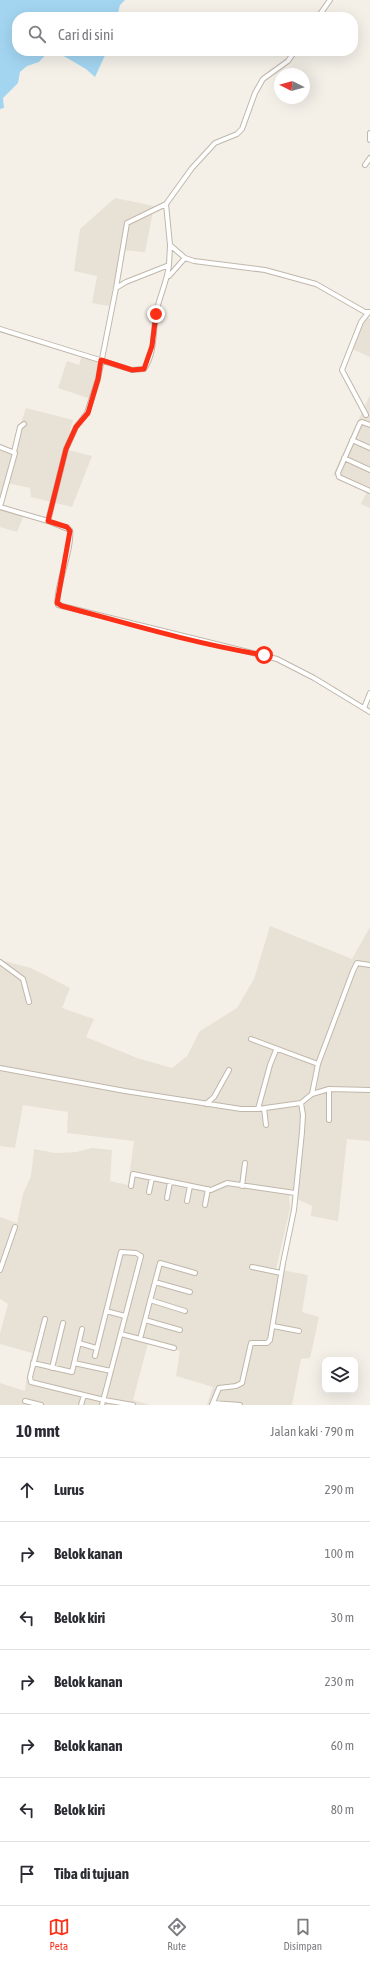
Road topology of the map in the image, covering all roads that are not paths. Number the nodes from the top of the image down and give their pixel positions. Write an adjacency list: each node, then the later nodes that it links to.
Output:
1 (330, 0): 2 (street)
2 (322, 12)
3 (292, 56): 8 (street)
4 (370, 133): 5 (street)
5 (370, 140)
6 (370, 158): 7 (street)
7 (365, 165)
8 (166, 204): 9 (street); 13 (street)
9 (170, 245): 10 (street); 11 (street)
10 (185, 258): 12 (street); 14 (street)
11 (169, 265): 12 (street); 13 (street)
12 (168, 278): 16 (street)
13 (116, 288): 16 (street)
14 (369, 312): 17 (street)
15 (0, 329): 16 (street)
16 (101, 360): 28 (street)
17 (366, 415)
18 (24, 424): 23 (street)
19 (370, 426): 20 (street)
20 (352, 440): 22 (street); 24 (street)
21 (0, 447): 23 (street)
22 (370, 448)
23 (14, 452): 27 (street)
24 (344, 458): 25 (street); 26 (street)
25 (370, 470)
26 (370, 490)
27 (0, 507): 28 (street)
28 (48, 521): 30 (street)
29 (370, 693): 30 (street)
30 (364, 708): 31 (street)
31 (370, 712)
32 (0, 962): 34 (street)
33 (370, 965): 37 (street)
34 (29, 1002)
35 (251, 1039): 36 (street)
36 (276, 1050): 37 (street); 46 (street)
37 (318, 1064): 42 (street)
38 (0, 1068): 44 (street)
39 (229, 1070): 44 (street)
40 (329, 1089): 41 (street); 42 (street); 47 (street)
41 (370, 1090)
42 (312, 1094): 43 (street)
43 (301, 1103): 45 (street); 57 (street)
44 (206, 1104): 46 (street)
45 (264, 1108): 46 (street); 48 (street)
46 (258, 1109)
47 (329, 1120)
48 (266, 1125)
49 (245, 1164): 54 (street)
50 (152, 1178): 51 (street); 52 (street); 56 (street)
51 (170, 1182): 53 (street); 58 (street)
52 (131, 1186)
53 (190, 1186): 55 (street); 59 (street)
54 (242, 1186): 55 (street); 57 (street)
55 (208, 1189): 60 (street)
56 (149, 1192)
57 (295, 1193): 66 (street)
58 (167, 1198)
59 (187, 1201)
60 (205, 1205)
61 (15, 1227): 62 (street)
62 (1, 1263): 64 (street)
63 (252, 1267): 66 (street)
64 (0, 1270)
65 (195, 1273): 67 (street)
66 (281, 1274): 76 (street)
67 (155, 1282): 68 (street); 69 (street)
68 (190, 1292)
69 (150, 1300): 71 (street); 74 (street)
70 (106, 1311): 72 (street); 72 (street); 83 (street)
71 (185, 1311)
72 (125, 1316): 80 (street)
73 (45, 1319): 86 (street)
74 (145, 1320): 78 (street); 81 (street)
75 (63, 1323): 88 (street)
76 (273, 1326): 79 (street); 93 (street)
77 (82, 1329): 82 (street)
78 (180, 1330)
79 (299, 1331)
80 (121, 1334): 81 (street); 89 (street)
81 (140, 1339): 84 (street)
82 (79, 1343): 83 (street); 87 (street)
83 (96, 1348): 85 (street)
84 (174, 1348)
85 (95, 1356)
86 (33, 1363): 88 (street); 90 (street)
87 (74, 1363): 88 (street); 89 (street)
88 (52, 1368)
89 (111, 1371): 92 (street)
90 (84, 1395): 92 (street); 95 (street)
91 (25, 1401): 94 (street)
92 (103, 1403): 96 (street)
93 (213, 1404): 97 (street)
94 (41, 1405)
95 (81, 1405)
96 (133, 1405)
97 (240, 1405)

